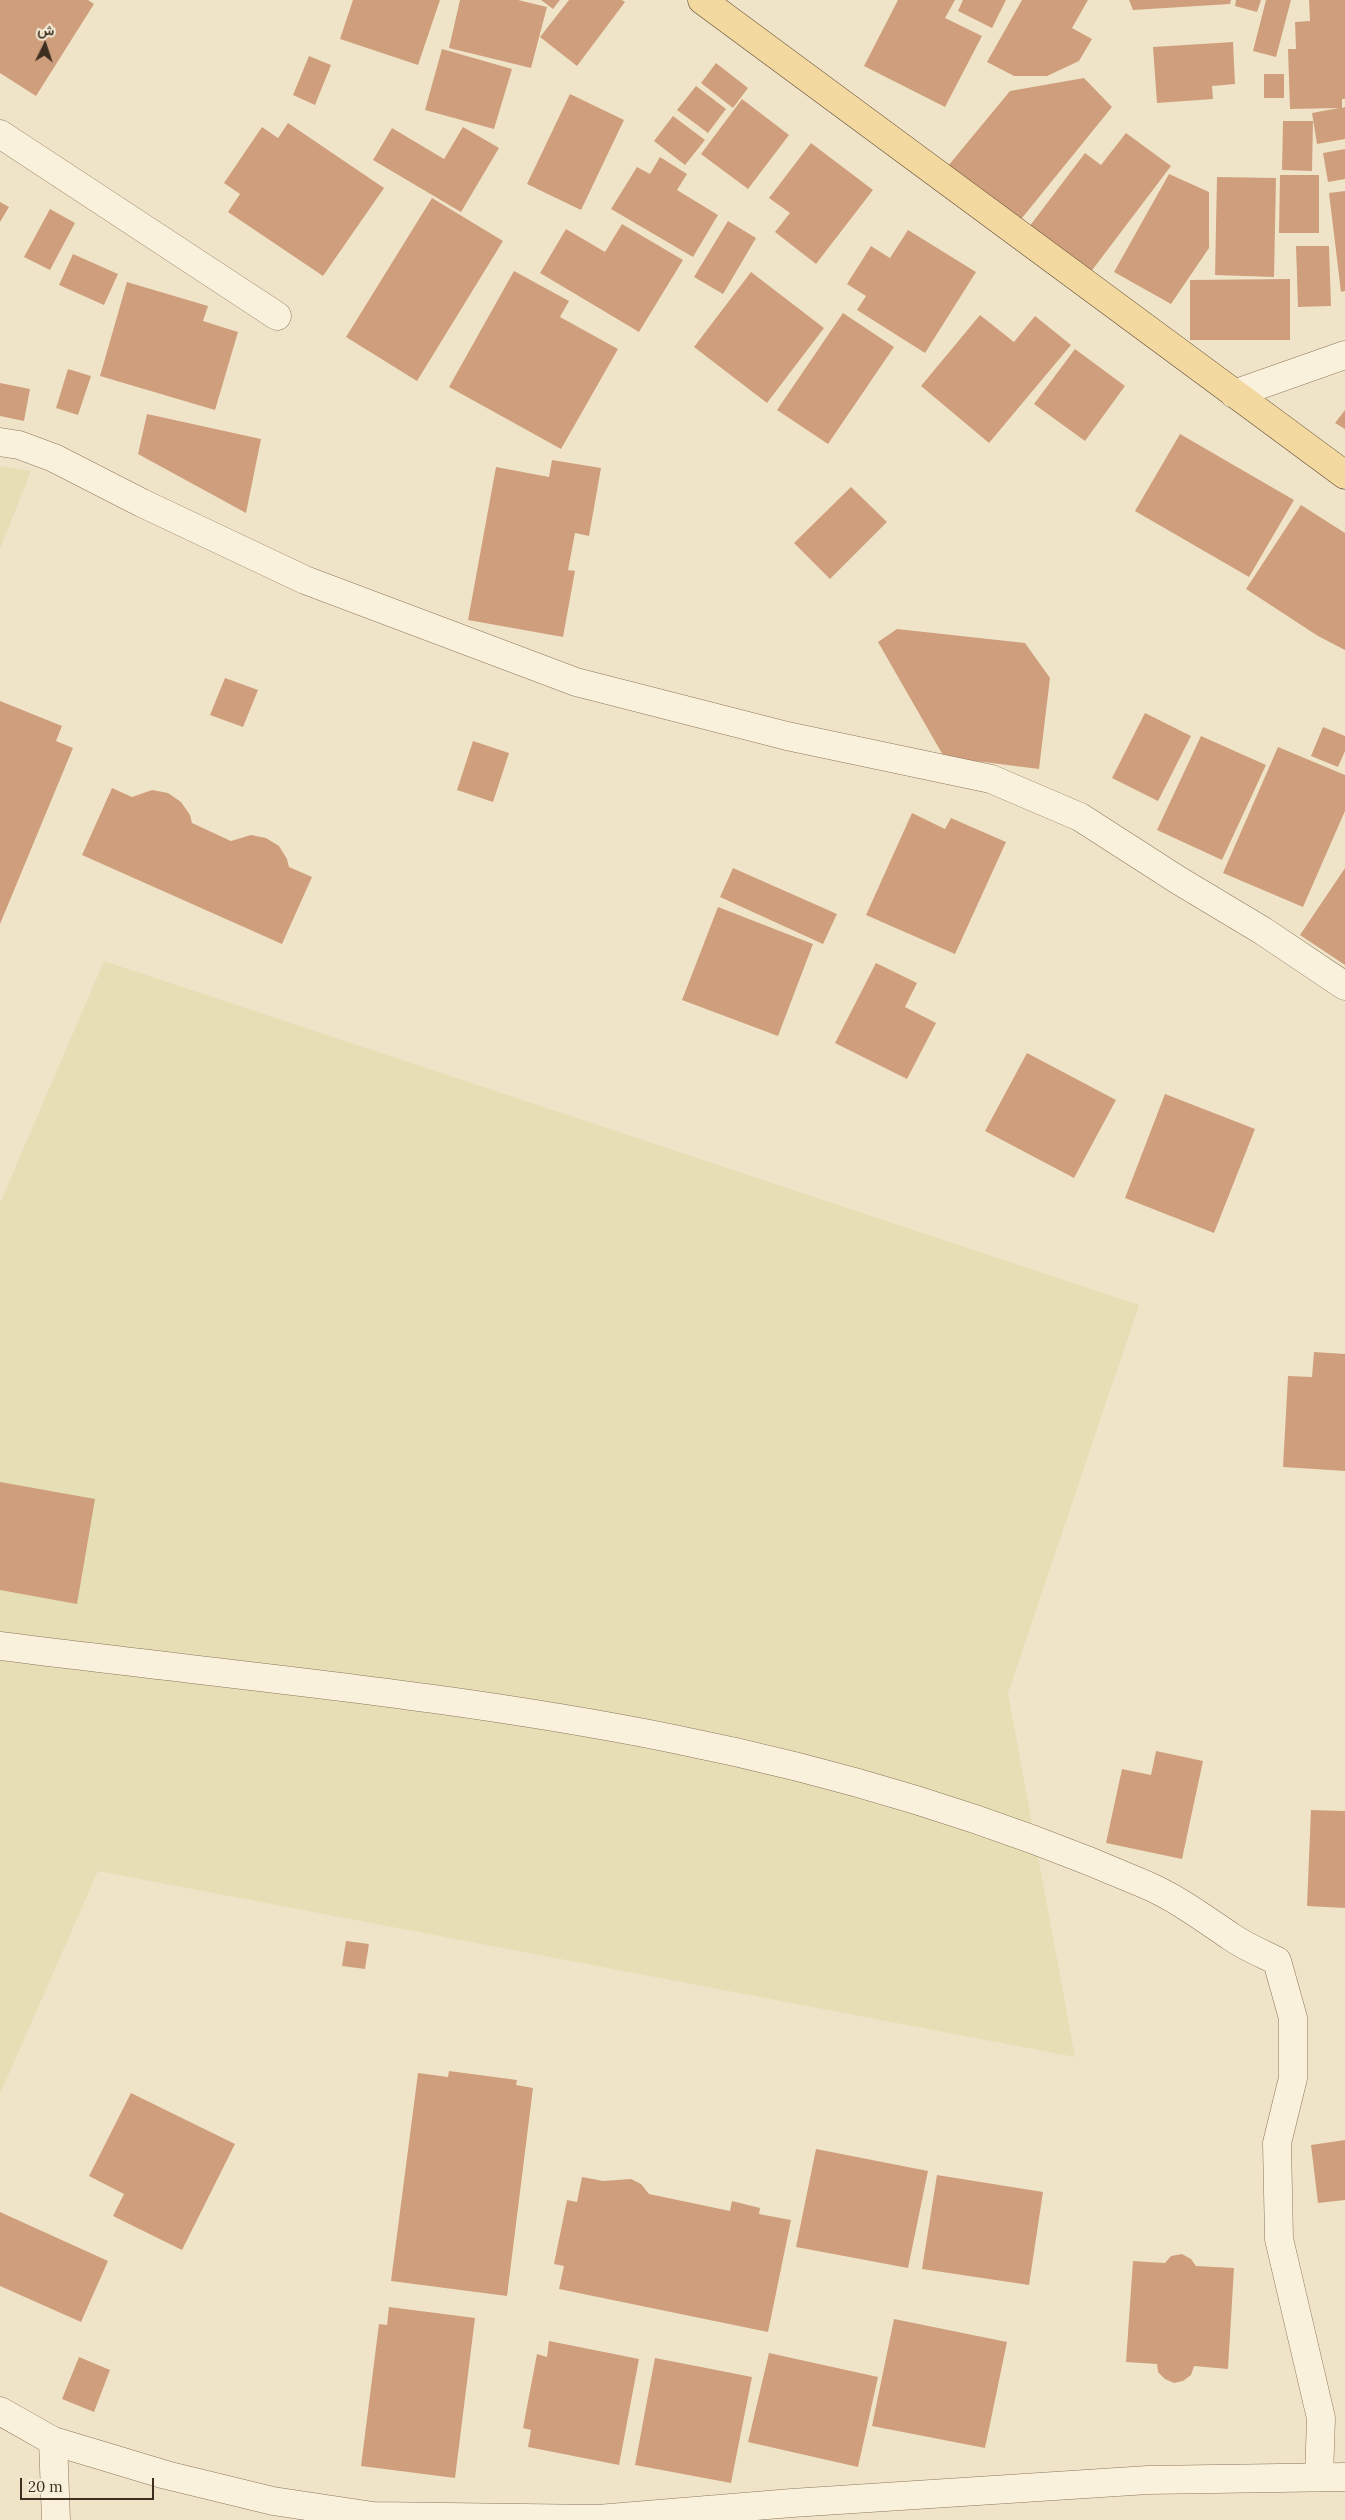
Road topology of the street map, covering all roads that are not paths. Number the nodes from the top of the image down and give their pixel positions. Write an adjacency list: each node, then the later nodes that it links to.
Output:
1 (702, 0): 5 (main road)
2 (0, 134): 3 (street)
3 (278, 316)
4 (1345, 354): 5 (street)
5 (1234, 394): 7 (main road)
6 (0, 442): 8 (street)
7 (1345, 475)
8 (1345, 986)
9 (0, 1646): 12 (street)
10 (0, 2411): 11 (street)
11 (53, 2442): 12 (street); 13 (street)
12 (1332, 2477)
13 (56, 2520)

